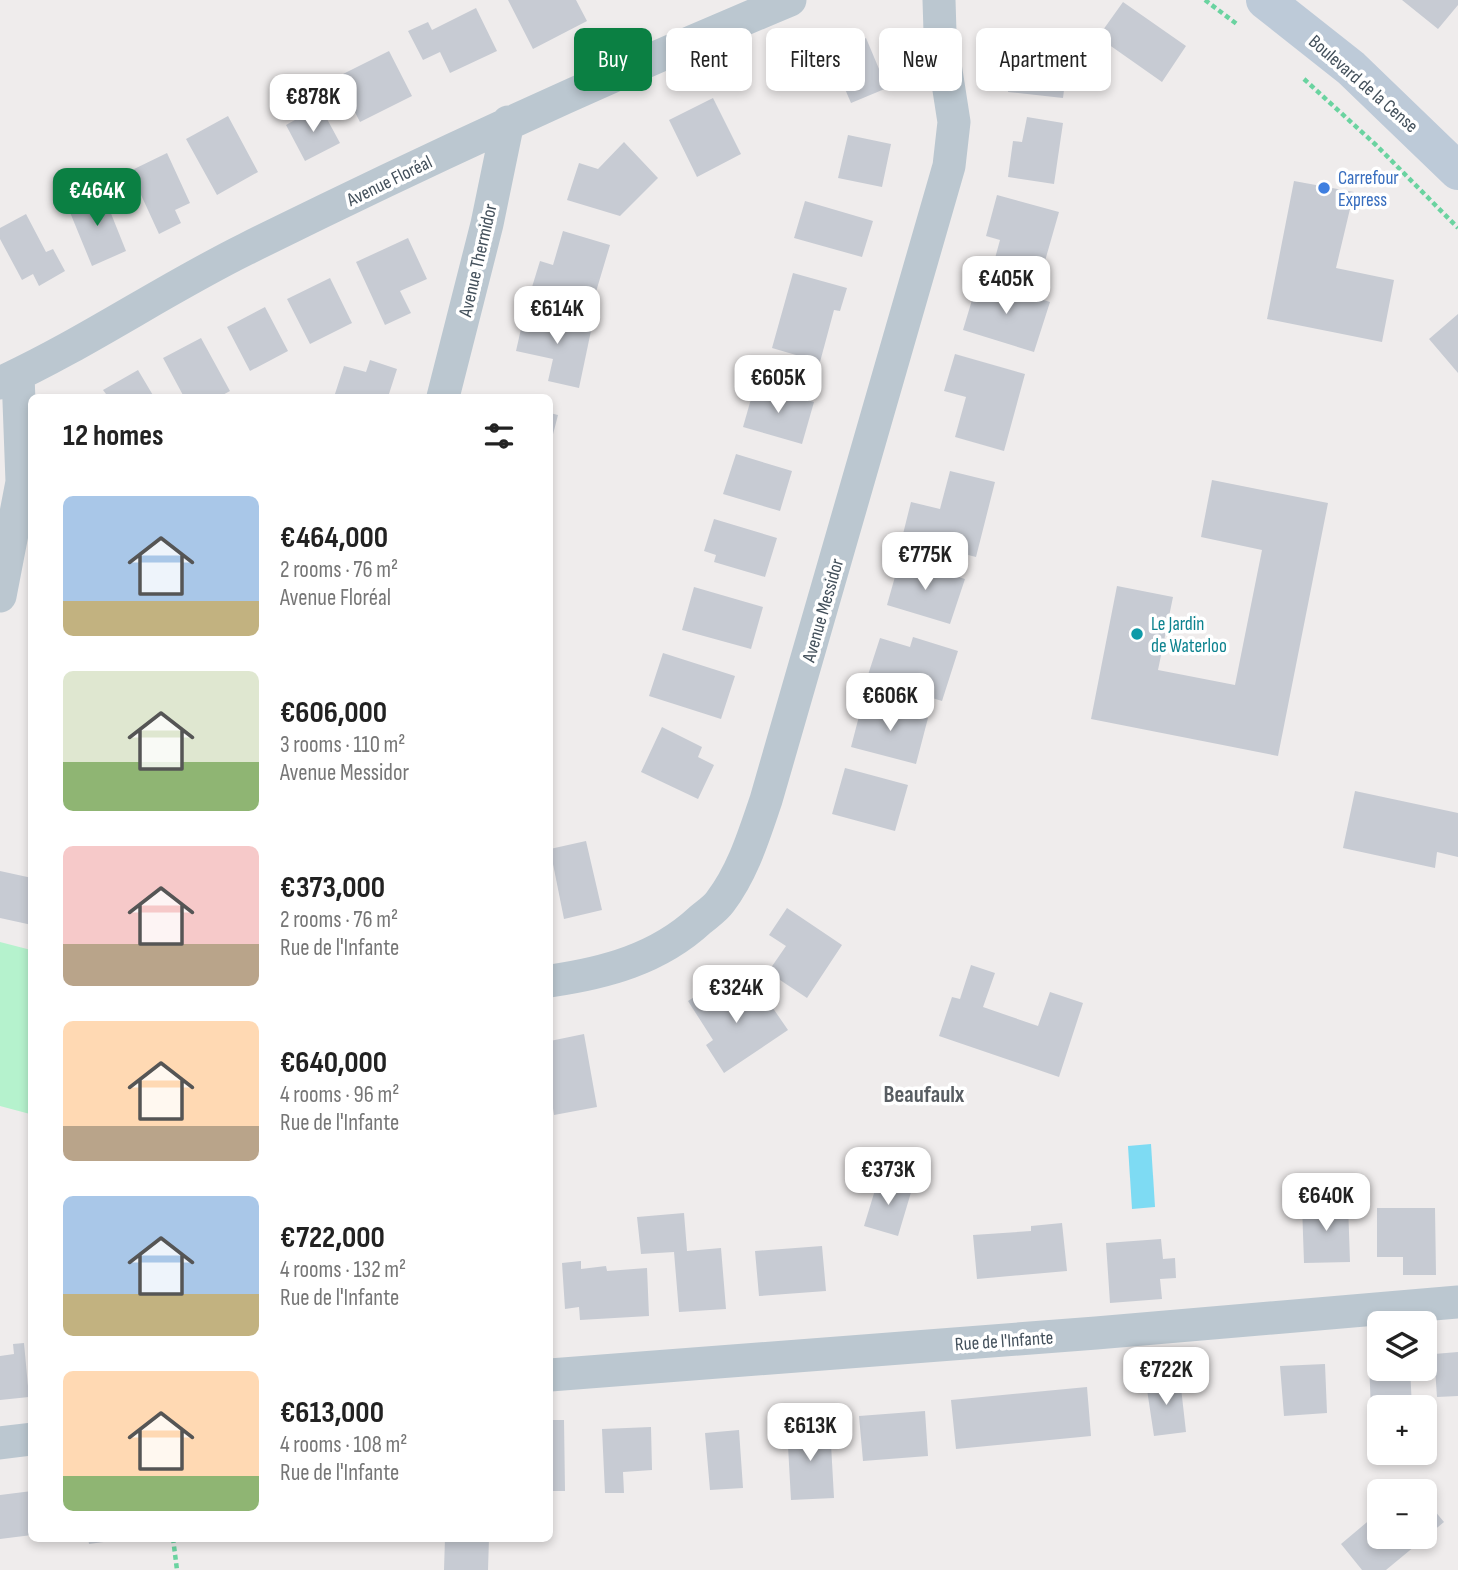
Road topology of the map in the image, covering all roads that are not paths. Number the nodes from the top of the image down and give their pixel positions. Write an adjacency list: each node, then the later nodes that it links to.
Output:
1 (790, 0): 4 (street, Avenue Floréal)
2 (939, 0): 9 (street, Avenue Messidor)
3 (1255, 15): 5 (main road, Boulevard de la Cense)
4 (508, 122): 6 (street, Avenue Floréal); 7 (street, Avenue Thermidor)
5 (1458, 171)
6 (9, 379): 8 (street)
7 (444, 394)
8 (0, 596)
9 (553, 981)
10 (1458, 1302): 11 (street, Rue de l'Infante)
11 (553, 1375)
12 (28, 1439): 13 (street)
13 (0, 1443)

